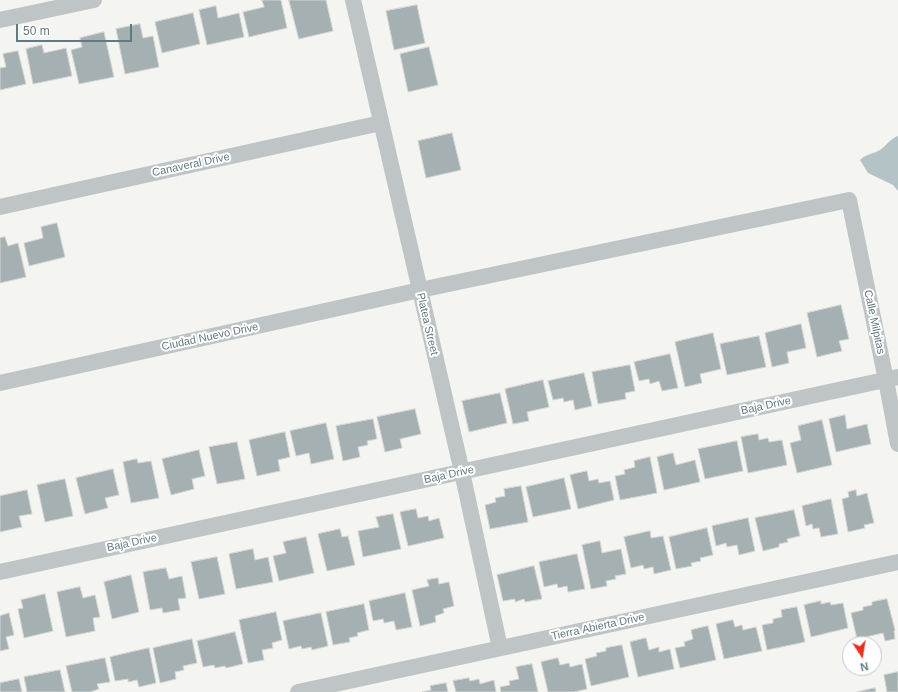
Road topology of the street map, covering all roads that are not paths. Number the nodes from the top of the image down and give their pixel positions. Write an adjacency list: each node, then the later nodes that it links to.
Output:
1 (94, 0): 3 (street)
2 (353, 0): 4 (street, Platea Street)
3 (0, 20)
4 (381, 123): 6 (street, Canaveral Drive); 7 (street, Platea Street)
5 (849, 200): 7 (street, Ciudad Nuevo Drive); 8 (street, Calle Milpitas)
6 (0, 206)
7 (420, 290): 9 (street, Ciudad Nuevo Drive); 11 (street, Platea Street)
8 (892, 379): 10 (street, Calle Milpitas); 11 (street, Baja Drive)
9 (0, 384)
10 (898, 444)
11 (462, 472): 13 (street, Baja Drive); 14 (street, Platea Street)
12 (898, 562): 14 (street, Tierra Abierta Drive)
13 (0, 572)
14 (500, 648): 15 (street, Tierra Abierta Drive)
15 (298, 692)

